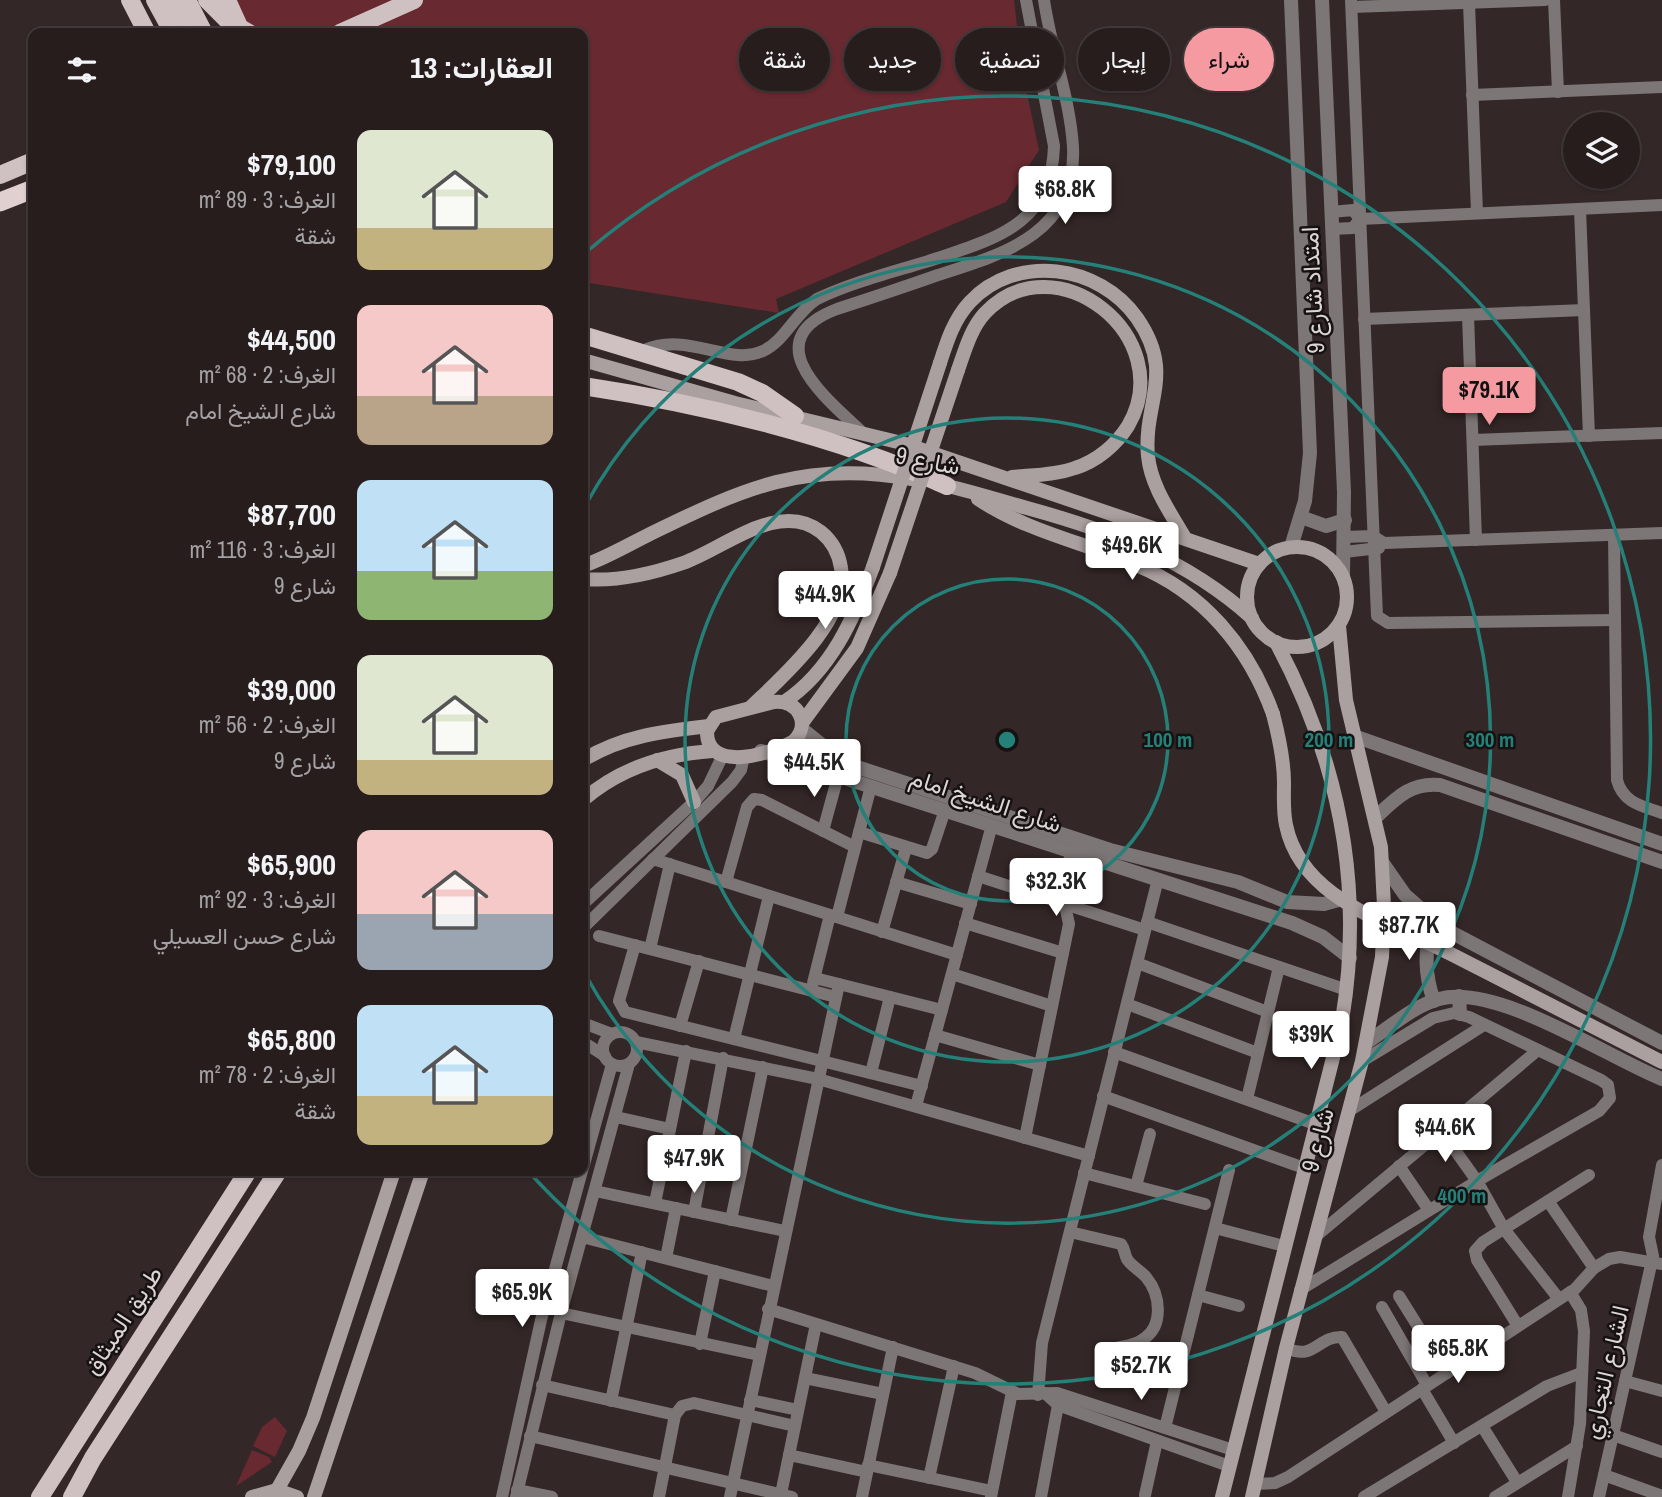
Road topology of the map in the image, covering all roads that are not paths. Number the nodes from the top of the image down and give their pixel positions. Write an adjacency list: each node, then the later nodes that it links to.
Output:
1 (130, 0): 17 (main road)
2 (146, 0): 18 (main road)
3 (155, 0): 19 (main road)
4 (170, 0): 20 (main road)
5 (187, 0): 21 (main road)
6 (207, 0): 22 (main road, bridge)
7 (227, 0): 23 (main road)
8 (414, 0): 24 (main road)
9 (1026, 0): 42 (street)
10 (1044, 0): 46 (street)
11 (1291, 0): 53 (street, امتداد شارع 9)
12 (1322, 0): 34 (street, امتداد شارع 9)
13 (1545, 0): 15 (street)
14 (1554, 0): 26 (street)
15 (1469, 3): 16 (street); 27 (street)
16 (1351, 4): 36 (street)
17 (146, 28)
18 (149, 28)
19 (170, 28)
20 (184, 28)
21 (201, 28)
22 (240, 28)
23 (240, 28)
24 (351, 28)
25 (1662, 87): 26 (street)
26 (1558, 92): 27 (street)
27 (1472, 95): 35 (street)
28 (28, 163): 29 (main road)
29 (0, 175)
30 (28, 191): 31 (highway)
31 (0, 202)
32 (1662, 205): 33 (street)
33 (1580, 209): 35 (street); 38 (street)
34 (1331, 212): 36 (street); 37 (street, امتداد شارع 9)
35 (1477, 213): 36 (street)
36 (1360, 219): 37 (street); 40 (street)
37 (1332, 229): 54 (street, امتداد شارع 9)
38 (1584, 310): 39 (street); 48 (street)
39 (1468, 315): 40 (street); 49 (street)
40 (1364, 319): 59 (street)
41 (588, 336): 42 (main road)
42 (642, 351): 45 (main road)
43 (588, 361): 45 (main road, شارع 9)
44 (588, 387): 51 (main road)
45 (795, 416): 46 (main road, شارع 9)
46 (862, 432): 50 (main road, شارع 9)
47 (1662, 433): 48 (street)
48 (1589, 436): 49 (street)
49 (1473, 440): 58 (street)
50 (1004, 477): 57 (main road, شارع 9); 73 (main road, bridge)
51 (947, 486): 52 (main road, شارع 9); 62 (main road, شارع 9)
52 (965, 491): 66 (main road, شارع 9); 157 (main road, bridge)
53 (1301, 517): 54 (street); 61 (street, امتداد شارع 9)
54 (1345, 520): 60 (street, امتداد شارع 9)
55 (1662, 533): 56 (street)
56 (1614, 535): 58 (street); 67 (street)
57 (1185, 538): 63 (main road, شارع 9); 70 (main road, bridge)
58 (1476, 540): 59 (street)
59 (1377, 543): 60 (street); 67 (street)
60 (1344, 545): 64 (street, امتداد شارع 9)
61 (1291, 547): 63 (main road); 64 (main road)
62 (588, 564)
63 (1259, 564): 66 (main road)
64 (1343, 577): 68 (main road)
65 (588, 579): 71 (main road)
66 (1252, 618): 69 (main road)
67 (1615, 620): 87 (street)
68 (1339, 626): 69 (main road); 74 (main road, شارع 9)
69 (1276, 642): 106 (main road, شارع 9)
70 (784, 702): 71 (main road); 73 (main road)
71 (751, 707): 72 (main road)
72 (709, 726): 76 (main road); 78 (main road)
73 (802, 726): 75 (main road); 104 (street, شارع الشيخ امام)
74 (1354, 736): 82 (street); 88 (main road, شارع 9)
75 (761, 751): 77 (main road); 80 (street, شارع الشيخ امام)
76 (718, 754): 77 (main road); 79 (main road); 84 (street)
77 (744, 756): 96 (street)
78 (588, 758)
79 (657, 760): 83 (main road); 84 (main road)
80 (838, 776): 81 (street, شارع الشيخ امام); 90 (street)
81 (871, 786): 86 (street, شارع الشيخ امام); 91 (street)
82 (1507, 791): 85 (street); 92 (street)
83 (588, 796)
84 (694, 802): 107 (street)
85 (1501, 806): 88 (street); 98 (street)
86 (945, 810): 89 (street, شارع الشيخ امام); 94 (street)
87 (1662, 813)
88 (1376, 817): 97 (main road, شارع 9)
89 (992, 825): 95 (street, شارع الشيخ امام); 100 (street)
90 (823, 831): 93 (street); 102 (street)
91 (859, 832): 93 (street); 94 (street)
92 (1662, 844)
93 (855, 847): 111 (street)
94 (906, 848): 103 (street)
95 (1072, 851): 101 (street, شارع الشيخ امام); 110 (street)
96 (653, 859): 99 (street); 113 (street)
97 (1382, 862): 112 (street); 146 (main road, شارع 9)
98 (1662, 862)
99 (670, 864): 102 (street); 119 (street)
100 (978, 876): 109 (street); 110 (street)
101 (1158, 879): 108 (street, شارع الشيخ امام); 115 (street)
102 (726, 882): 105 (street)
103 (896, 882): 109 (street); 116 (street)
104 (1238, 882): 106 (street, شارع الشيخ امام); 108 (street)
105 (769, 896): 111 (street); 127 (street)
106 (1350, 896): 122 (main road, شارع 9)
107 (588, 899)
108 (1225, 901): 122 (street, شارع الشيخ امام)
109 (971, 904): 114 (street)
110 (1065, 904): 115 (street); 120 (street)
111 (833, 916): 116 (street); 128 (street)
112 (1433, 922): 133 (street); 147 (street)
113 (588, 923)
114 (965, 923): 120 (street); 121 (street)
115 (1146, 926): 124 (street); 125 (street)
116 (881, 932): 121 (street)
117 (599, 936): 118 (street)
118 (635, 945): 119 (street); 141 (street)
119 (650, 949): 123 (street)
120 (1063, 953): 135 (street)
121 (957, 956): 126 (street)
122 (1350, 958): 130 (main road, شارع 9)
123 (699, 961): 127 (street); 141 (street)
124 (1137, 963): 134 (street); 137 (street)
125 (1279, 967): 130 (street); 137 (street)
126 (952, 974): 135 (street); 136 (street)
127 (750, 975): 128 (street); 144 (street)
128 (813, 984): 129 (street)
129 (837, 990): 132 (street); 155 (street)
130 (1347, 990): 170 (main road, شارع 9)
131 (1459, 996): 133 (street); 138 (street); 163 (street)
132 (890, 997): 136 (street); 161 (street)
133 (1434, 1001): 146 (street)
134 (1126, 1003): 151 (street); 152 (street)
135 (1052, 1006): 159 (street)
136 (942, 1010): 143 (street)
137 (1268, 1012): 152 (street)
138 (1460, 1014): 140 (street); 156 (street)
139 (588, 1025): 142 (street)
140 (1485, 1025): 149 (street); 168 (street)
141 (680, 1026): 144 (street)
142 (611, 1034): 145 (street); 154 (street)
143 (935, 1035): 159 (street); 164 (street)
144 (734, 1039): 155 (street)
145 (636, 1042): 150 (street); 158 (street)
146 (1366, 1043): 156 (main road, شارع 9)
147 (1662, 1043)
148 (588, 1046): 154 (street)
149 (1538, 1050): 172 (street); 191 (street)
150 (686, 1051): 153 (street); 171 (street)
151 (1114, 1052): 165 (street); 166 (street)
152 (1258, 1053): 166 (street)
153 (723, 1058): 160 (street); 177 (street)
154 (608, 1060): 158 (street); 176 (street)
155 (822, 1061): 161 (street); 162 (street)
156 (1362, 1062): 168 (main road, شارع 9)
157 (1662, 1062)
158 (629, 1063): 169 (street)
159 (1040, 1065): 174 (street)
160 (763, 1067): 162 (street); 179 (street)
161 (871, 1073): 164 (street)
162 (818, 1079): 167 (street); 203 (street)
163 (1662, 1079)
164 (922, 1086): 167 (street)
165 (1103, 1096): 178 (street); 182 (street)
166 (1247, 1099): 170 (street)
167 (916, 1106): 174 (street)
168 (1349, 1111): 206 (main road, شارع 9)
169 (616, 1117): 171 (street); 193 (street)
170 (1315, 1124): 182 (main road, شارع 9)
171 (670, 1129): 175 (street)
172 (1440, 1129): 181 (street); 191 (street, الشارع التجاري)
173 (1150, 1134): 192 (street)
174 (1025, 1138): 178 (street)
175 (667, 1144): 177 (street); 195 (street)
176 (588, 1145)
177 (705, 1153): 179 (street); 199 (street)
178 (1088, 1156): 184 (street)
179 (743, 1161): 200 (street)
180 (1662, 1165): 209 (street, الشارع التجاري)
181 (1399, 1166): 198 (street); 206 (street)
182 (1304, 1168): 207 (main road, شارع 9)
183 (1229, 1170): 201 (street)
184 (1084, 1173): 192 (street); 204 (street)
185 (1590, 1175): 194 (street)
186 (245, 1176): 273 (main road, طريق الميثاق)
187 (275, 1176): 274 (main road, طريق الميثاق)
188 (392, 1176): 266 (main road)
189 (421, 1176): 277 (main road)
190 (580, 1176): 278 (street)
191 (1477, 1181): 198 (street); 202 (street, الشارع التجاري)
192 (1136, 1186): 196 (street)
193 (596, 1191): 195 (street); 205 (street)
194 (1548, 1201): 202 (street); 211 (street)
195 (655, 1203): 197 (street)
196 (1205, 1204)
197 (676, 1208): 199 (street); 210 (street)
198 (1429, 1210): 214 (street)
199 (694, 1212): 200 (street)
200 (731, 1220): 203 (street)
201 (1214, 1228): 207 (street); 216 (street)
202 (1504, 1229): 215 (street, الشارع التجاري); 223 (street)
203 (785, 1231): 213 (street)
204 (1070, 1232): 228 (street); 240 (street)
205 (582, 1237): 208 (street); 221 (street)
206 (1315, 1237): 214 (main road, شارع 9)
207 (1284, 1246): 256 (main road, شارع 9)
208 (642, 1252): 210 (street); 224 (street)
209 (1657, 1257): 211 (street); 234 (street, الشارع التجاري)
210 (666, 1258): 212 (street)
211 (1594, 1268): 215 (street)
212 (715, 1271): 213 (street); 225 (street)
213 (773, 1286): 220 (street)
214 (1300, 1290): 227 (main road, شارع 9)
215 (1565, 1295): 223 (street); 232 (street, الشارع التجاري)
216 (1198, 1296): 218 (street); 250 (street)
217 (1399, 1296): 231 (street)
218 (1239, 1306)
219 (1382, 1307): 236 (street)
220 (768, 1309): 222 (street); 229 (street)
221 (561, 1313): 224 (street); 235 (street)
222 (816, 1324): 226 (street); 233 (street)
223 (1518, 1326): 231 (street)
224 (626, 1328): 225 (street); 242 (street)
225 (700, 1344): 229 (street)
226 (892, 1347): 230 (street); 239 (street)
227 (1286, 1348): 245 (street); 267 (main road, شارع 9)
228 (1102, 1355)
229 (759, 1356): 241 (street)
230 (954, 1366): 238 (street); 263 (street)
231 (1447, 1373): 236 (street)
232 (1581, 1373): 249 (street); 255 (street, الشارع التجاري)
233 (805, 1378): 239 (street); 244 (street)
234 (1625, 1381): 237 (street); 251 (street, الشارع التجاري)
235 (542, 1385): 242 (street); 252 (street)
236 (1425, 1387): 245 (street); 254 (street)
237 (1662, 1391)
238 (1012, 1392): 240 (street); 269 (street)
239 (883, 1394): 261 (street)
240 (1041, 1394): 243 (street); 250 (street)
241 (750, 1400): 244 (street); 247 (street)
242 (611, 1401): 246 (street)
243 (1058, 1405): 253 (street); 283 (street)
244 (798, 1410): 248 (street)
245 (1386, 1412): 267 (street)
246 (675, 1415): 247 (street); 260 (street)
247 (747, 1416): 248 (street); 265 (street)
248 (795, 1426): 258 (street)
249 (1482, 1426): 254 (street); 264 (street)
250 (1165, 1428): 256 (street)
251 (1613, 1434): 257 (street); 262 (street, الشارع التجاري)
252 (530, 1436): 260 (street); 268 (street)
253 (1157, 1441): 259 (street); 270 (street)
254 (1454, 1443): 285 (street)
255 (1577, 1446): 264 (street); 287 (street, الشارع التجاري)
256 (1233, 1450): 259 (main road, شارع 9)
257 (1662, 1452)
258 (789, 1455): 261 (street); 272 (street)
259 (1229, 1466): 284 (main road, شارع 9)
260 (665, 1467): 265 (street); 280 (street)
261 (868, 1468): 263 (street); 282 (street)
262 (1604, 1475): 271 (street); 288 (street, الشارع التجاري)
263 (929, 1478): 269 (street)
264 (1517, 1482): 286 (street)
265 (733, 1483): 272 (street); 281 (street)
266 (277, 1490): 275 (main road); 276 (main road)
267 (1253, 1490)
268 (517, 1494): 279 (street)
269 (991, 1494)
270 (1145, 1494)
271 (1654, 1495)
272 (787, 1496)
273 (40, 1497)
274 (72, 1497)
275 (252, 1497)
276 (297, 1497)
277 (314, 1497)
278 (502, 1497)
279 (552, 1497)
280 (659, 1497)
281 (730, 1497)
282 (862, 1497)
283 (1041, 1497)
284 (1222, 1497)
285 (1364, 1497)
286 (1495, 1497)
287 (1568, 1497)
288 (1599, 1497)

